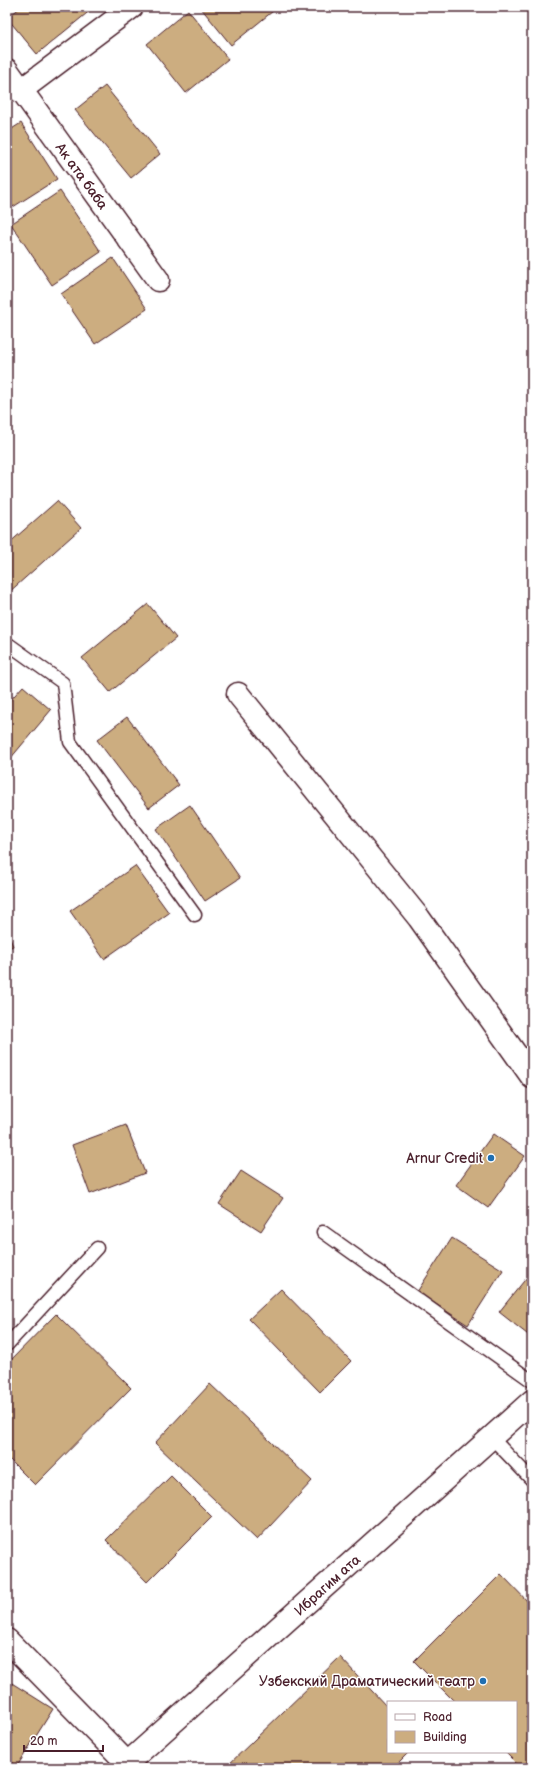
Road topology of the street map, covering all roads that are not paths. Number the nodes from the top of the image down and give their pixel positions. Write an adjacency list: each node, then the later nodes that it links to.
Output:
1 (132, 7): 3 (street)
2 (7, 70): 3 (street, Ак ата баба)
3 (20, 91): 4 (street, Ак ата баба)
4 (158, 280)
5 (7, 643): 7 (lane)
6 (238, 694): 8 (street)
7 (195, 915)
8 (532, 1077)
9 (323, 1232): 12 (lane)
10 (97, 1248): 11 (lane)
11 (7, 1344)
12 (532, 1381)
13 (532, 1401): 14 (street, Ибрагим ата)
14 (492, 1438): 15 (lane); 17 (street, Ибрагим ата)
15 (532, 1480)
16 (7, 1640): 17 (street)
17 (127, 1766)

